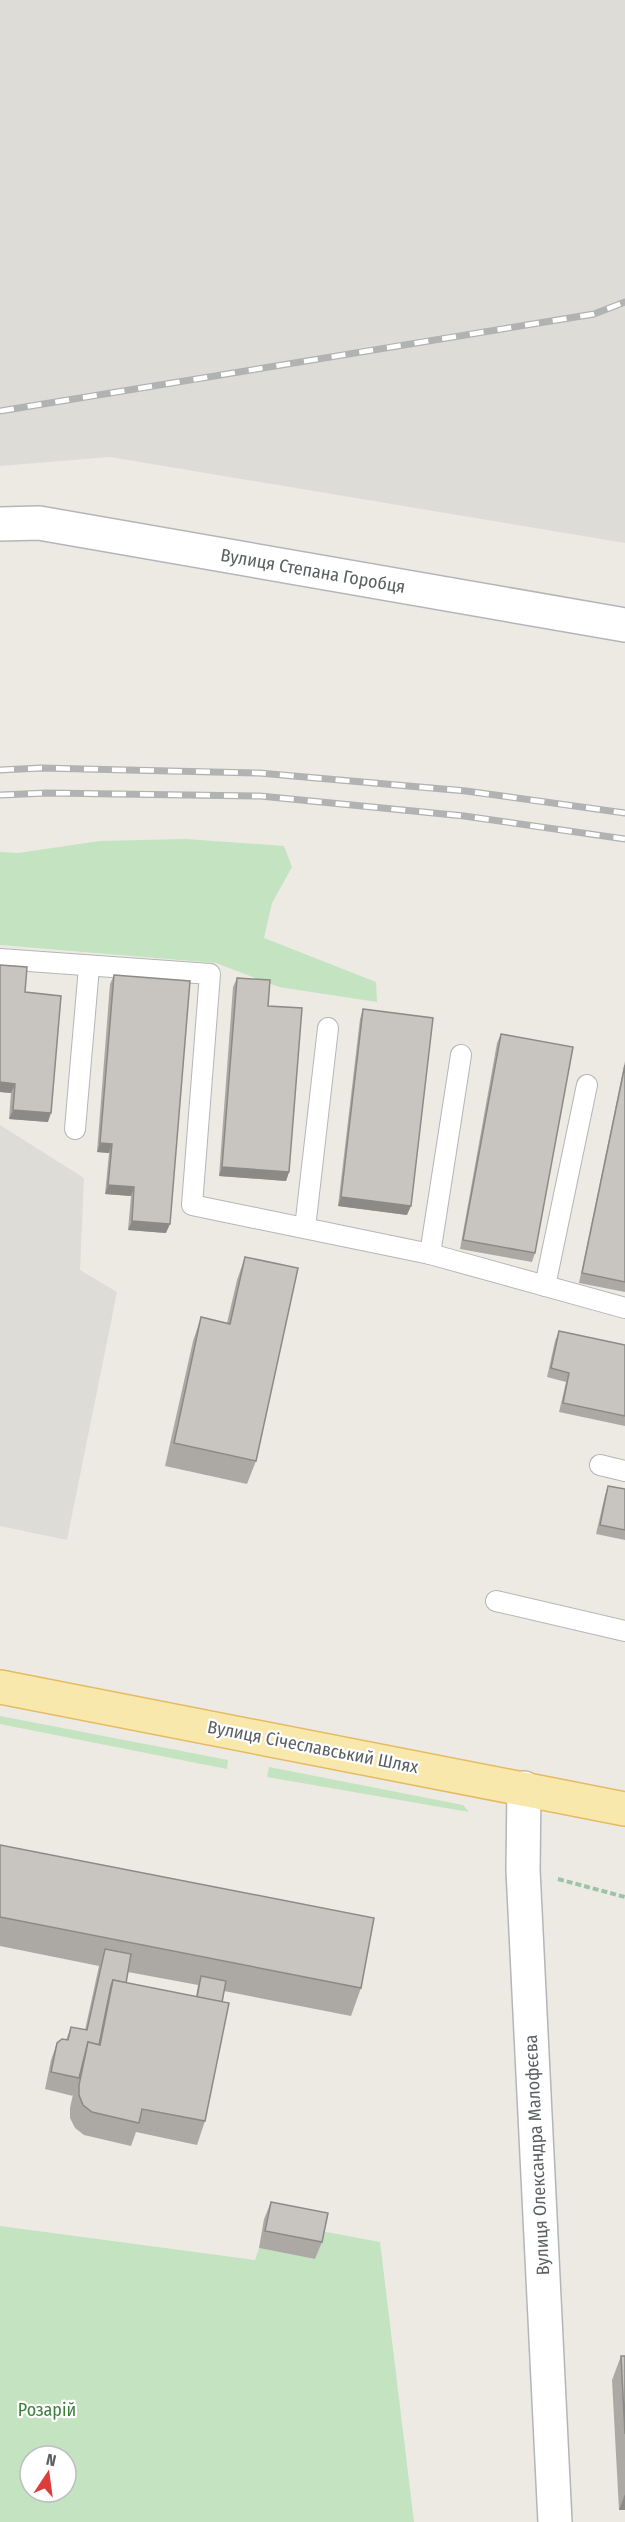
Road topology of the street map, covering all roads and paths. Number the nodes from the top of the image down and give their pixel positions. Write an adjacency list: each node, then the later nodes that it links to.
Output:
1 (0, 524): 2 (street, Вулиця Степана Горобця)
2 (625, 626)
3 (0, 959): 4 (lane)
4 (89, 967): 8 (lane); 9 (lane)
5 (328, 1028): 9 (lane)
6 (461, 1056): 10 (lane)
7 (587, 1085): 11 (lane)
8 (75, 1129)
9 (305, 1228): 10 (lane)
10 (430, 1254): 11 (lane)
11 (545, 1286): 12 (lane)
12 (625, 1308)
13 (600, 1466): 14 (lane)
14 (625, 1471)
15 (496, 1601): 16 (lane)
16 (625, 1631)
17 (0, 1687): 18 (main road, Вулиця Січеславський Шлях)
18 (524, 1788): 19 (main road, Вулиця Січеславський Шлях); 20 (street, Вулиця Олександра Малофєєва)
19 (625, 1809)
20 (523, 1870): 21 (path); 22 (street, Вулиця Олександра Малофєєва)
21 (625, 1896)
22 (555, 2522)

